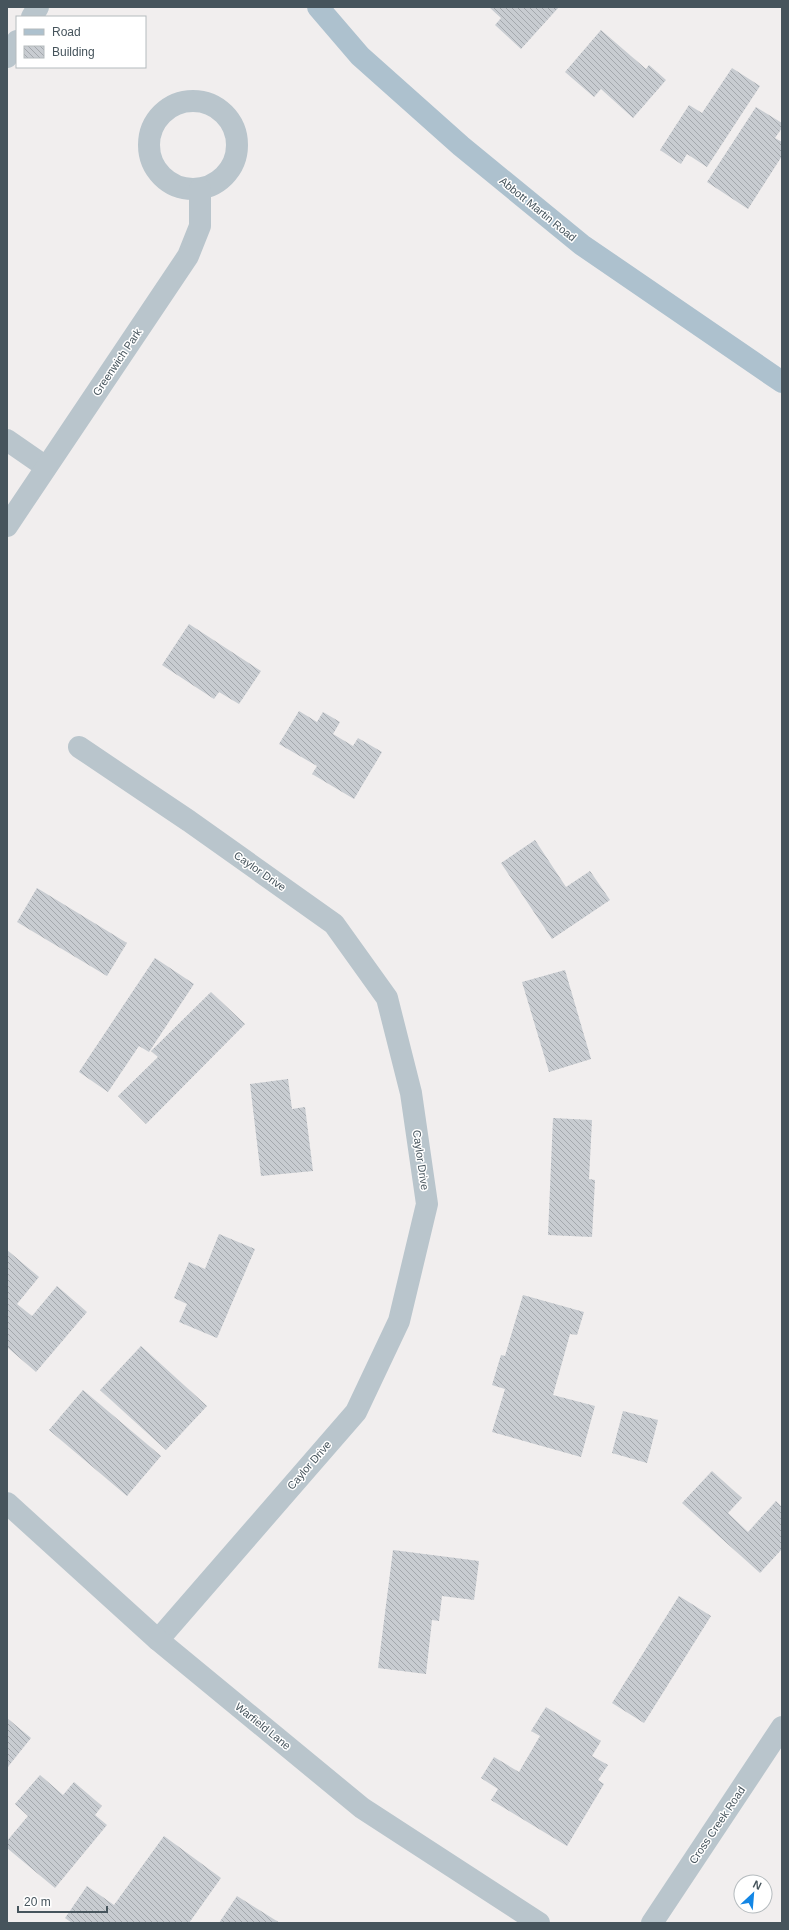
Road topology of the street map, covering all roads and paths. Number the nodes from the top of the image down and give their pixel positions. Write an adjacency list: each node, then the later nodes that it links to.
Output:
1 (38, 7): 3 (street)
2 (318, 7): 7 (main road, Abbott Martin Road)
3 (33, 16)
4 (16, 43): 5 (street)
5 (7, 57)
6 (200, 189): 6 (street); 9 (street, Greenwich Park)
7 (782, 382)
8 (7, 440): 9 (street)
9 (46, 467): 10 (street, Greenwich Park)
10 (7, 526)
11 (79, 747): 13 (street, Caylor Drive)
12 (7, 1503): 13 (street, Warfield Lane)
13 (158, 1640): 15 (street, Warfield Lane)
14 (782, 1727): 16 (street, Cross Creek Road)
15 (539, 1923)
16 (652, 1923)

